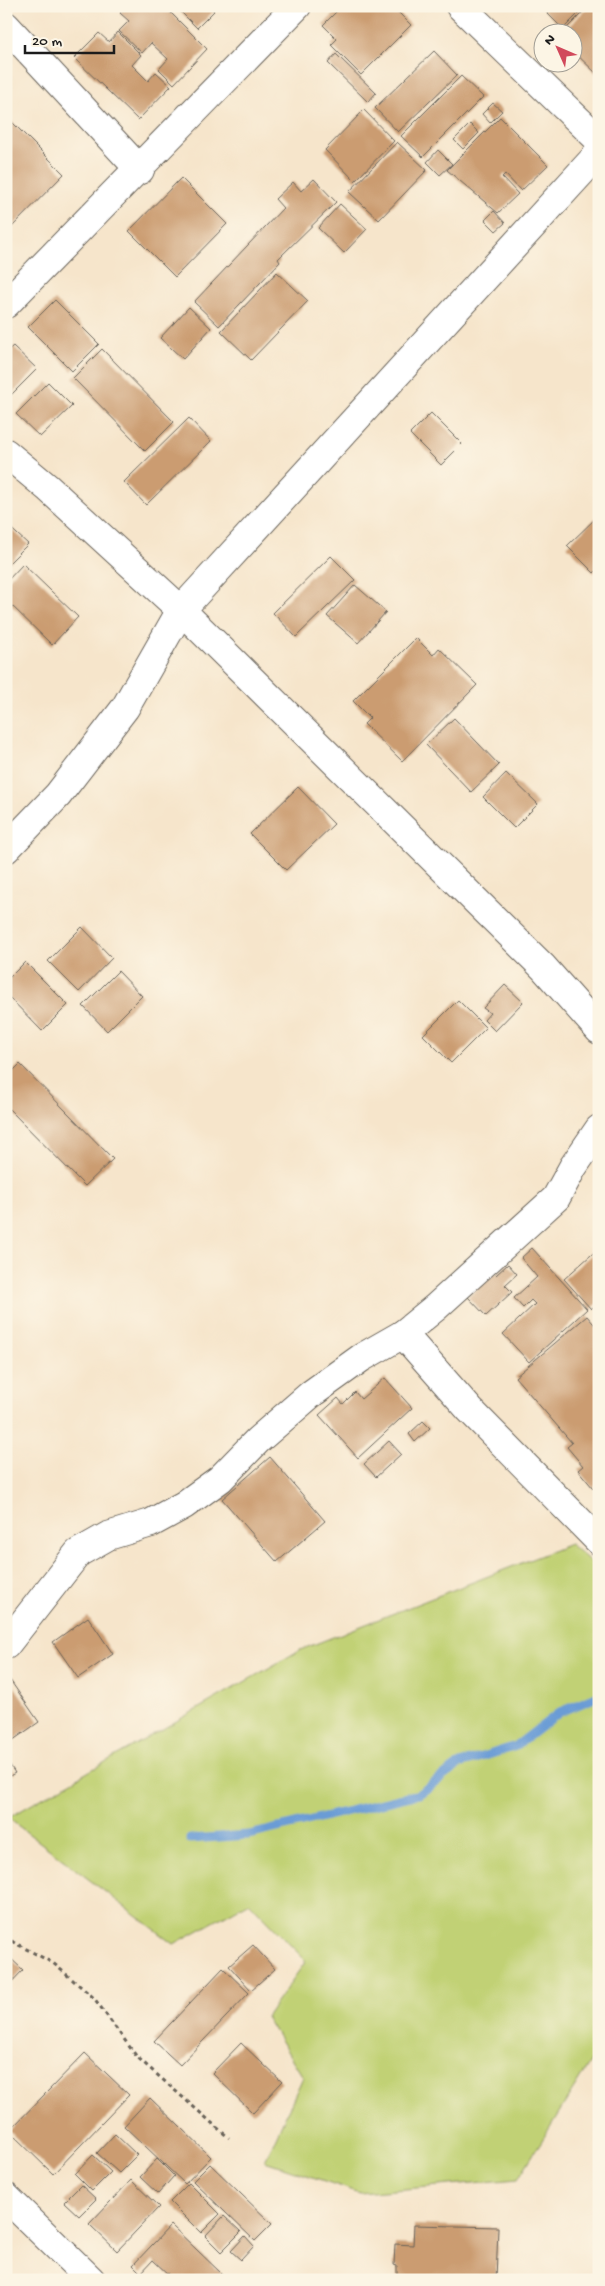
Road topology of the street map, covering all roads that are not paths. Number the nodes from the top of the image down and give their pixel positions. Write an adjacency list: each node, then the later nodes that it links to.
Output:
1 (297, 6): 6 (street)
2 (460, 6): 4 (street)
3 (6, 26): 6 (street)
4 (599, 140)
5 (599, 153): 9 (street)
6 (140, 170): 7 (street)
7 (6, 304)
8 (6, 453): 9 (street)
9 (180, 610): 10 (street); 11 (street)
10 (6, 849)
11 (599, 1030)
12 (599, 1129): 13 (street)
13 (403, 1334): 14 (street); 15 (street)
14 (599, 1541)
15 (6, 1645)
16 (6, 2197): 17 (street)
17 (91, 2280)

